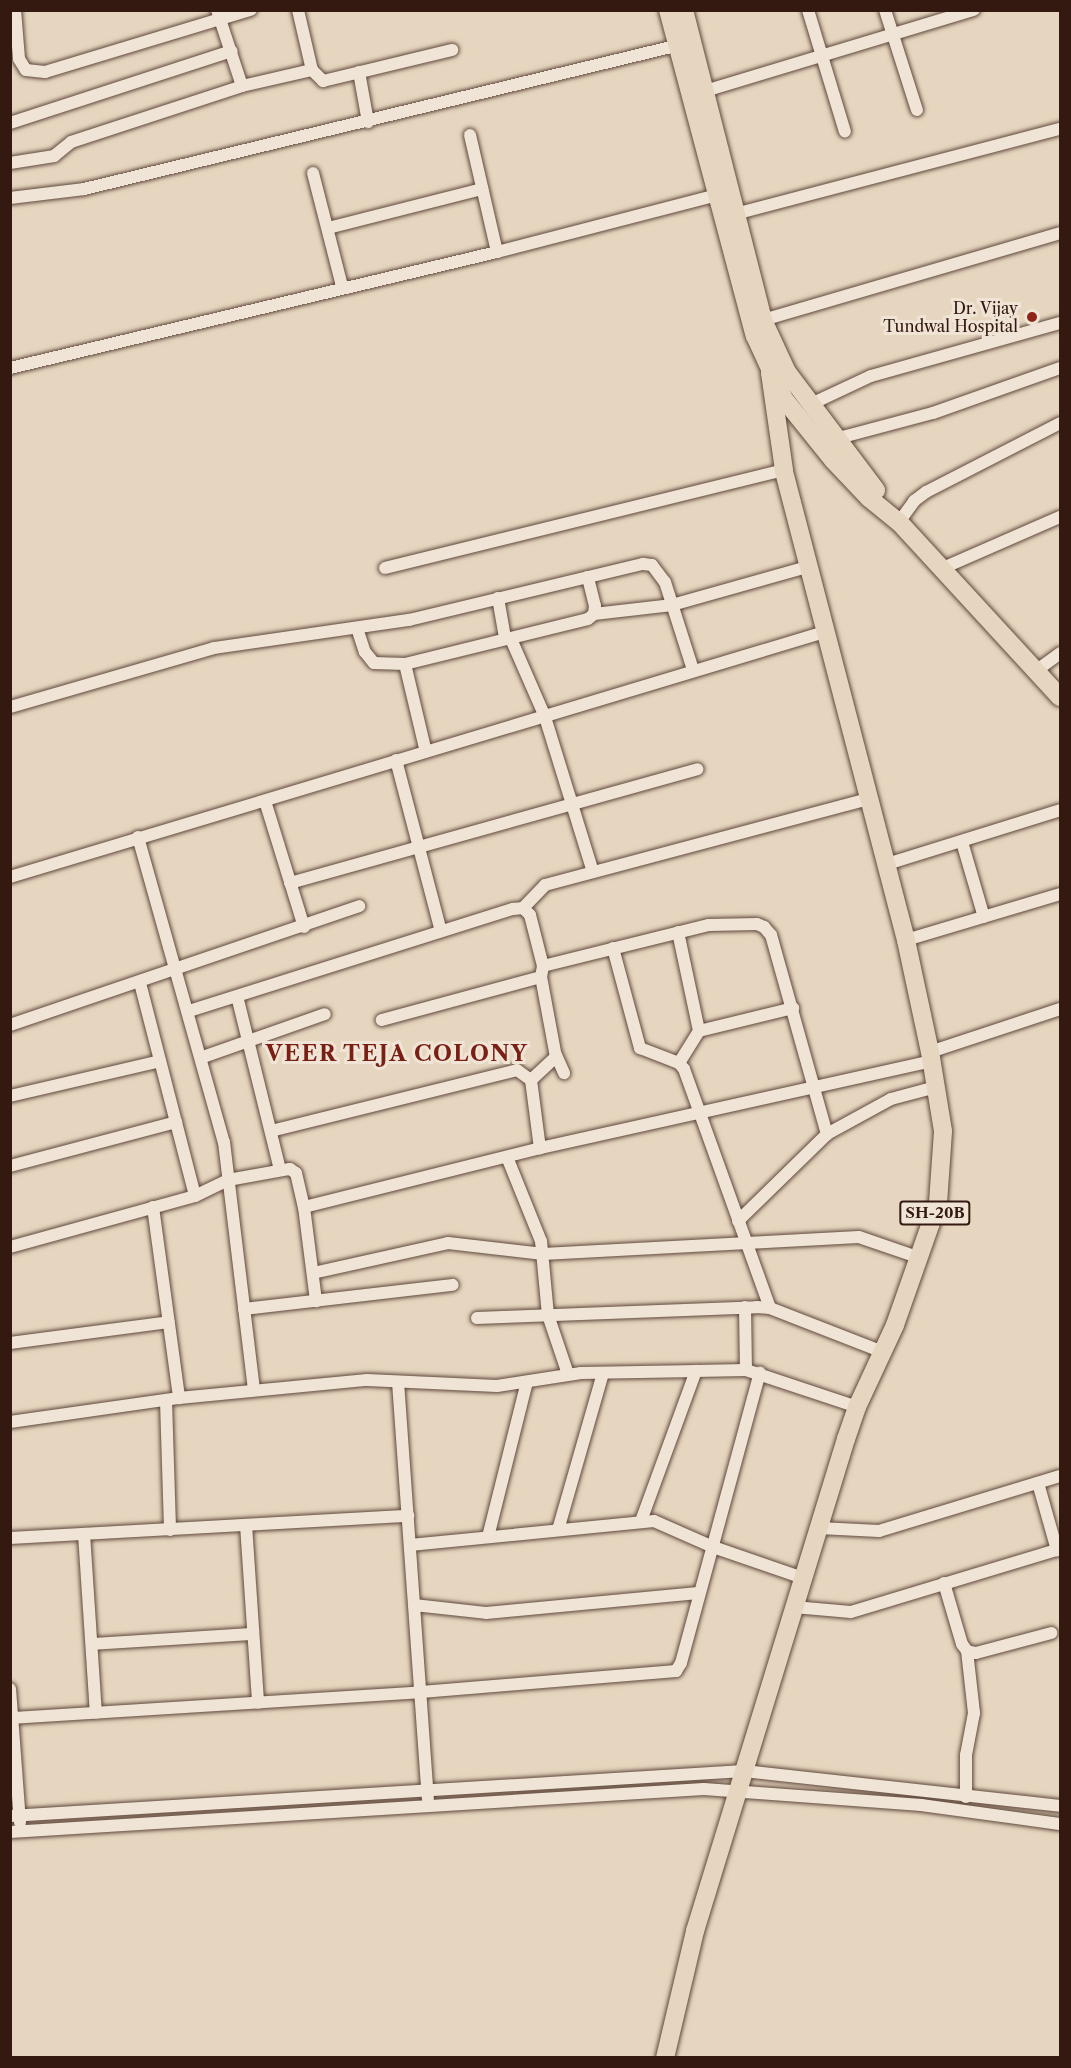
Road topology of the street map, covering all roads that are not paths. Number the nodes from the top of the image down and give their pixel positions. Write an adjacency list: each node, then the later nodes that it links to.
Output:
1 (15, 10): 10 (street)
2 (251, 10): 9 (street)
3 (298, 10): 17 (street)
4 (668, 10): 12 (main road)
5 (684, 10): 20 (main road)
6 (808, 10): 15 (street)
7 (885, 10): 11 (street)
8 (967, 12): 11 (street)
9 (220, 15): 14 (street); 16 (street)
10 (13, 26): 16 (street)
11 (894, 35): 15 (street); 21 (street)
12 (678, 45): 22 (street); 30 (main road)
13 (452, 50): 18 (street)
14 (232, 51): 19 (street); 23 (street)
15 (821, 58): 20 (street); 25 (street)
16 (15, 62)
17 (312, 70): 18 (street); 19 (street)
18 (359, 72): 22 (street)
19 (242, 86): 27 (street)
20 (705, 91): 32 (main road)
21 (917, 110)
22 (368, 122): 31 (street)
23 (10, 123)
24 (1060, 129): 32 (street)
25 (845, 132)
26 (470, 135): 29 (street)
27 (10, 164)
28 (313, 173): 33 (street)
29 (482, 189): 33 (street); 35 (street)
30 (717, 195): 35 (street); 42 (main road)
31 (10, 198)
32 (735, 214): 37 (main road)
33 (328, 228): 36 (street)
34 (1060, 233): 37 (street)
35 (497, 252): 36 (street)
36 (342, 286): 40 (street)
37 (763, 320): 39 (main road)
38 (1060, 323): 43 (street)
39 (774, 347): 42 (main road, SH-20B); 43 (main road)
40 (10, 368)
41 (1060, 368): 45 (street)
42 (770, 373): 46 (main road, SH-20B); 47 (main road)
43 (809, 405): 45 (main road)
44 (1060, 423): 47 (street)
45 (835, 439): 47 (main road)
46 (784, 470): 49 (main road, SH-20B); 50 (street)
47 (894, 517): 51 (main road)
48 (1060, 518): 51 (street)
49 (811, 566): 54 (street); 57 (main road, SH-20B)
50 (385, 568)
51 (943, 568): 62 (main road)
52 (588, 577): 53 (street); 54 (street); 55 (street)
53 (498, 598): 56 (street); 58 (street)
54 (672, 605): 55 (street); 61 (street)
55 (594, 614): 58 (street)
56 (357, 628): 60 (street); 64 (street)
57 (828, 631): 61 (street); 69 (main road, SH-20B)
58 (510, 639): 60 (street); 65 (street)
59 (1060, 653): 62 (street)
60 (405, 664): 66 (street)
61 (693, 670): 65 (street)
62 (1037, 670): 63 (main road)
63 (1060, 697)
64 (10, 707)
65 (545, 717): 66 (street); 71 (street)
66 (426, 752): 67 (street)
67 (396, 760): 70 (street); 75 (street)
68 (697, 769): 71 (street)
69 (868, 799): 76 (main road, SH-20B); 77 (street)
70 (266, 801): 73 (street); 79 (street)
71 (572, 803): 75 (street); 77 (street)
72 (1060, 810): 74 (street)
73 (138, 837): 78 (street); 89 (street)
74 (962, 842): 76 (street); 83 (street)
75 (419, 847): 79 (street); 85 (street)
76 (887, 864): 87 (main road, SH-20B)
77 (593, 872): 82 (street)
78 (10, 877)
79 (290, 883): 84 (street)
80 (1060, 894): 83 (street)
81 (359, 906): 84 (street)
82 (523, 908): 85 (street); 90 (street)
83 (984, 916): 87 (street)
84 (304, 927): 89 (street)
85 (441, 932): 92 (street)
86 (678, 932): 88 (street); 93 (street); 99 (street)
87 (906, 940): 102 (main road, SH-20B)
88 (614, 948): 90 (street); 105 (street)
89 (177, 971): 91 (street); 95 (street)
90 (542, 972): 97 (street); 101 (street)
91 (140, 983): 98 (street); 104 (street)
92 (237, 996): 95 (street); 100 (street)
93 (793, 1008): 99 (street); 109 (street)
94 (1060, 1009): 102 (street)
95 (189, 1011): 103 (street)
96 (325, 1014): 100 (street)
97 (382, 1020)
98 (10, 1024)
99 (699, 1031): 105 (street)
100 (250, 1041): 103 (street); 113 (street)
101 (556, 1055): 106 (street); 107 (street)
102 (931, 1056): 108 (main road, SH-20B); 109 (street)
103 (202, 1057): 119 (street)
104 (160, 1061): 110 (street); 112 (street)
105 (678, 1063): 111 (street)
106 (564, 1073)
107 (531, 1080): 113 (street); 115 (street)
108 (936, 1087): 114 (street); 127 (main road, SH-20B)
109 (812, 1088): 111 (street); 114 (street)
110 (10, 1096)
111 (698, 1113): 115 (street); 123 (street)
112 (176, 1122): 117 (street); 120 (street)
113 (272, 1131): 118 (street)
114 (827, 1134): 123 (street)
115 (540, 1148): 116 (street)
116 (507, 1157): 121 (street); 126 (street)
117 (10, 1166)
118 (280, 1170): 119 (street); 121 (street)
119 (228, 1180): 120 (street); 133 (street)
120 (195, 1196): 122 (street)
121 (304, 1206): 128 (street)
122 (153, 1208): 125 (street); 136 (street)
123 (738, 1221): 124 (street)
124 (745, 1241): 126 (street); 127 (street); 132 (street)
125 (10, 1248)
126 (543, 1254): 128 (street); 134 (street)
127 (920, 1258): 138 (main road, SH-20B)
128 (313, 1273): 130 (street)
129 (453, 1285): 130 (street)
130 (316, 1301): 133 (street)
131 (745, 1307): 132 (street); 134 (street); 139 (street)
132 (771, 1308): 138 (street)
133 (244, 1309): 146 (street)
134 (548, 1315): 135 (street); 143 (street)
135 (477, 1318)
136 (168, 1322): 137 (street); 147 (street)
137 (10, 1343)
138 (883, 1352): 149 (main road, SH-20B)
139 (746, 1370): 140 (street); 142 (street)
140 (696, 1371): 141 (street); 154 (street)
141 (603, 1373): 143 (street); 158 (street)
142 (760, 1373): 149 (street); 163 (street)
143 (568, 1374): 145 (street)
144 (398, 1382): 145 (street); 146 (street); 153 (street)
145 (527, 1382): 160 (street)
146 (254, 1390): 147 (street)
147 (179, 1398): 148 (street)
148 (166, 1401): 150 (street); 157 (street)
149 (857, 1407): 156 (main road, SH-20B)
150 (10, 1422)
151 (1060, 1476): 152 (street)
152 (1038, 1483): 156 (street); 164 (street)
153 (408, 1516): 155 (street); 162 (street)
154 (641, 1521): 158 (street); 163 (street)
155 (246, 1525): 157 (street); 171 (street)
156 (819, 1528): 165 (main road, SH-20B)
157 (170, 1530): 159 (street)
158 (558, 1530): 160 (street)
159 (84, 1534): 161 (street); 172 (street)
160 (488, 1537): 162 (street)
161 (10, 1538)
162 (410, 1545): 168 (street)
163 (713, 1547): 165 (street); 167 (street)
164 (1059, 1550): 166 (street)
165 (803, 1578): 169 (main road, SH-20B)
166 (944, 1583): 169 (street); 173 (street)
167 (698, 1593): 168 (street); 175 (street)
168 (414, 1605): 175 (street)
169 (794, 1607): 179 (main road, SH-20B)
170 (1052, 1633): 173 (street)
171 (253, 1634): 172 (street); 176 (street)
172 (92, 1644): 177 (street)
173 (967, 1651): 183 (street)
174 (10, 1689): 178 (street)
175 (421, 1692): 176 (street); 181 (street)
176 (258, 1703): 177 (street)
177 (96, 1713): 178 (street)
178 (12, 1718): 187 (street)
179 (744, 1771): 180 (main road, SH-20B); 181 (street); 182 (street)
180 (737, 1789): 184 (street); 186 (street); 190 (main road, SH-20B)
181 (428, 1792): 186 (street); 187 (street)
182 (923, 1792): 183 (street); 184 (street)
183 (966, 1797): 185 (street)
184 (921, 1806): 188 (street)
185 (1060, 1806)
186 (429, 1808): 189 (street)
187 (15, 1815): 189 (street)
188 (1060, 1824)
189 (15, 1832)
190 (665, 2058)

